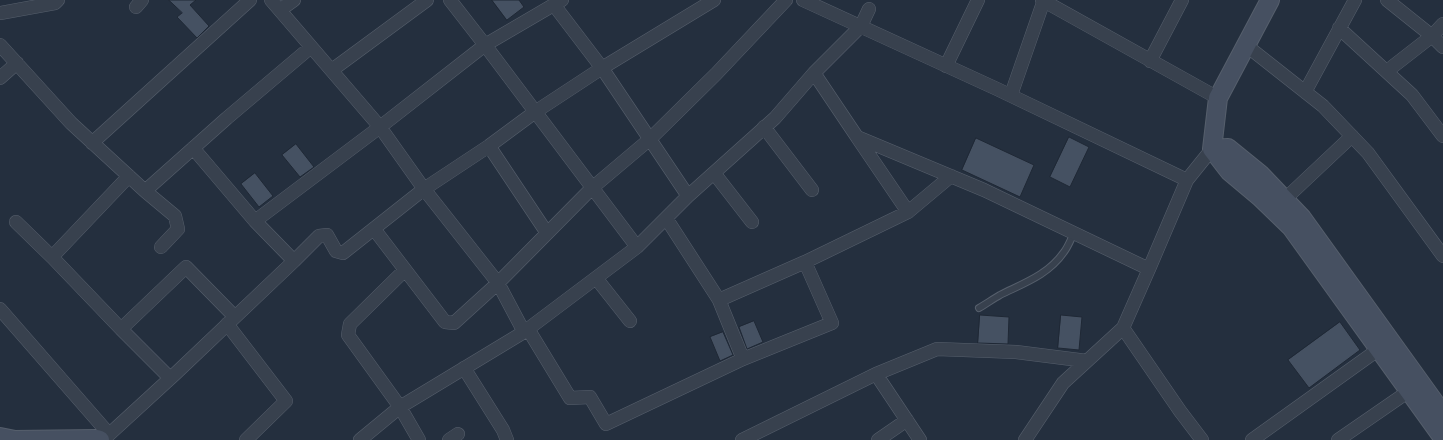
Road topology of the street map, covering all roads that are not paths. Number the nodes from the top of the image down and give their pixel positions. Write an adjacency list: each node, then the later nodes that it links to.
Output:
1 (58, 0): 18 (street)
2 (250, 0): 49 (street)
3 (271, 0): 20 (street)
4 (294, 0): 20 (street)
5 (427, 0): 35 (street)
6 (450, 0): 27 (street)
7 (714, 0): 34 (street)
8 (786, 0): 48 (street)
9 (803, 0): 23 (street)
10 (978, 0): 33 (street)
11 (1043, 0): 31 (street); 40 (street)
12 (1182, 0): 31 (street)
13 (1270, 0): 41 (street)
14 (1280, 0): 30 (street)
15 (1355, 0): 24 (street)
16 (1387, 0): 25 (street)
17 (558, 2): 27 (street); 34 (street)
18 (32, 4): 21 (street)
19 (869, 9): 23 (street)
20 (280, 10): 28 (street)
21 (0, 13)
22 (1443, 24): 25 (street)
23 (860, 26): 33 (street); 37 (street)
24 (1339, 28): 36 (street); 39 (street)
25 (1432, 36): 29 (street); 36 (street)
26 (0, 45): 32 (street)
27 (484, 45): 42 (street); 43 (street)
28 (311, 47): 35 (street); 51 (street)
29 (1443, 47)
30 (1252, 50): 39 (street); 41 (street)
31 (1150, 61): 41 (street)
32 (17, 63): 38 (street); 49 (street)
33 (946, 66): 40 (street)
34 (602, 68): 42 (street); 48 (street)
35 (332, 70): 43 (street)
36 (1387, 71): 46 (street)
37 (814, 74): 44 (street); 47 (street)
38 (0, 78)
39 (1305, 92): 45 (street)
40 (1010, 95): 56 (street)
41 (1217, 103): 52 (street)
42 (535, 112): 50 (street); 57 (street)
43 (380, 127): 58 (street); 65 (street)
44 (764, 127): 53 (street); 60 (street)
45 (1352, 136): 62 (street); 73 (street)
46 (1443, 136)
47 (857, 137): 55 (street); 63 (street)
48 (650, 139): 57 (street); 61 (street)
49 (92, 143): 54 (street)
50 (489, 146): 58 (street); 69 (street)
51 (193, 148): 59 (street); 65 (street)
52 (1212, 149): 56 (street); 62 (street); 89 (street)
53 (714, 173): 61 (street); 67 (street)
54 (129, 176): 59 (street); 74 (street)
55 (951, 176): 63 (street); 70 (street)
56 (1188, 180): 77 (street)
57 (592, 188): 69 (street); 72 (street)
58 (424, 189): 68 (street); 80 (street)
59 (145, 190): 71 (street)
60 (812, 190)
61 (688, 196): 64 (street)
62 (1284, 200): 97 (street)
63 (908, 212): 76 (street)
64 (666, 218): 72 (street); 81 (street)
65 (255, 221): 75 (street)
66 (16, 222): 74 (street)
67 (752, 222)
68 (374, 229): 75 (street); 78 (street)
69 (547, 233): 80 (street)
70 (1074, 233): 77 (street); 82 (lane)
71 (161, 247)
72 (637, 247): 79 (street)
73 (1443, 256)
74 (52, 258): 86 (street)
75 (294, 261): 84 (street)
76 (805, 262): 81 (street); 90 (street)
77 (1149, 269): 87 (street)
78 (405, 270): 80 (street); 96 (street)
79 (596, 278): 85 (street); 88 (street)
80 (498, 283): 88 (street)
81 (719, 300): 90 (street)
82 (979, 308)
83 (0, 309): 100 (street)
84 (231, 321): 86 (street); 94 (street); 102 (street)
85 (630, 321)
86 (121, 328): 94 (street)
87 (1123, 328): 91 (street); 110 (street)
88 (526, 331): 90 (street); 92 (street)
89 (1379, 349): 95 (street); 111 (street)
90 (743, 359)
91 (1087, 361): 93 (street); 109 (street)
92 (464, 368): 96 (street); 105 (street)
93 (876, 374): 98 (street); 106 (street)
94 (170, 378): 100 (street)
95 (1410, 391): 97 (street); 112 (street)
96 (400, 407): 103 (street); 104 (street)
97 (1440, 416): 101 (street)
98 (907, 420): 107 (street); 108 (street)
99 (0, 437): 100 (street)
100 (104, 438)
101 (1443, 438)
102 (246, 440)
103 (360, 440)
104 (419, 440)
105 (507, 440)
106 (742, 440)
107 (878, 440)
108 (920, 440)
109 (1025, 440)
110 (1202, 440)
111 (1252, 440)
112 (1338, 440)

